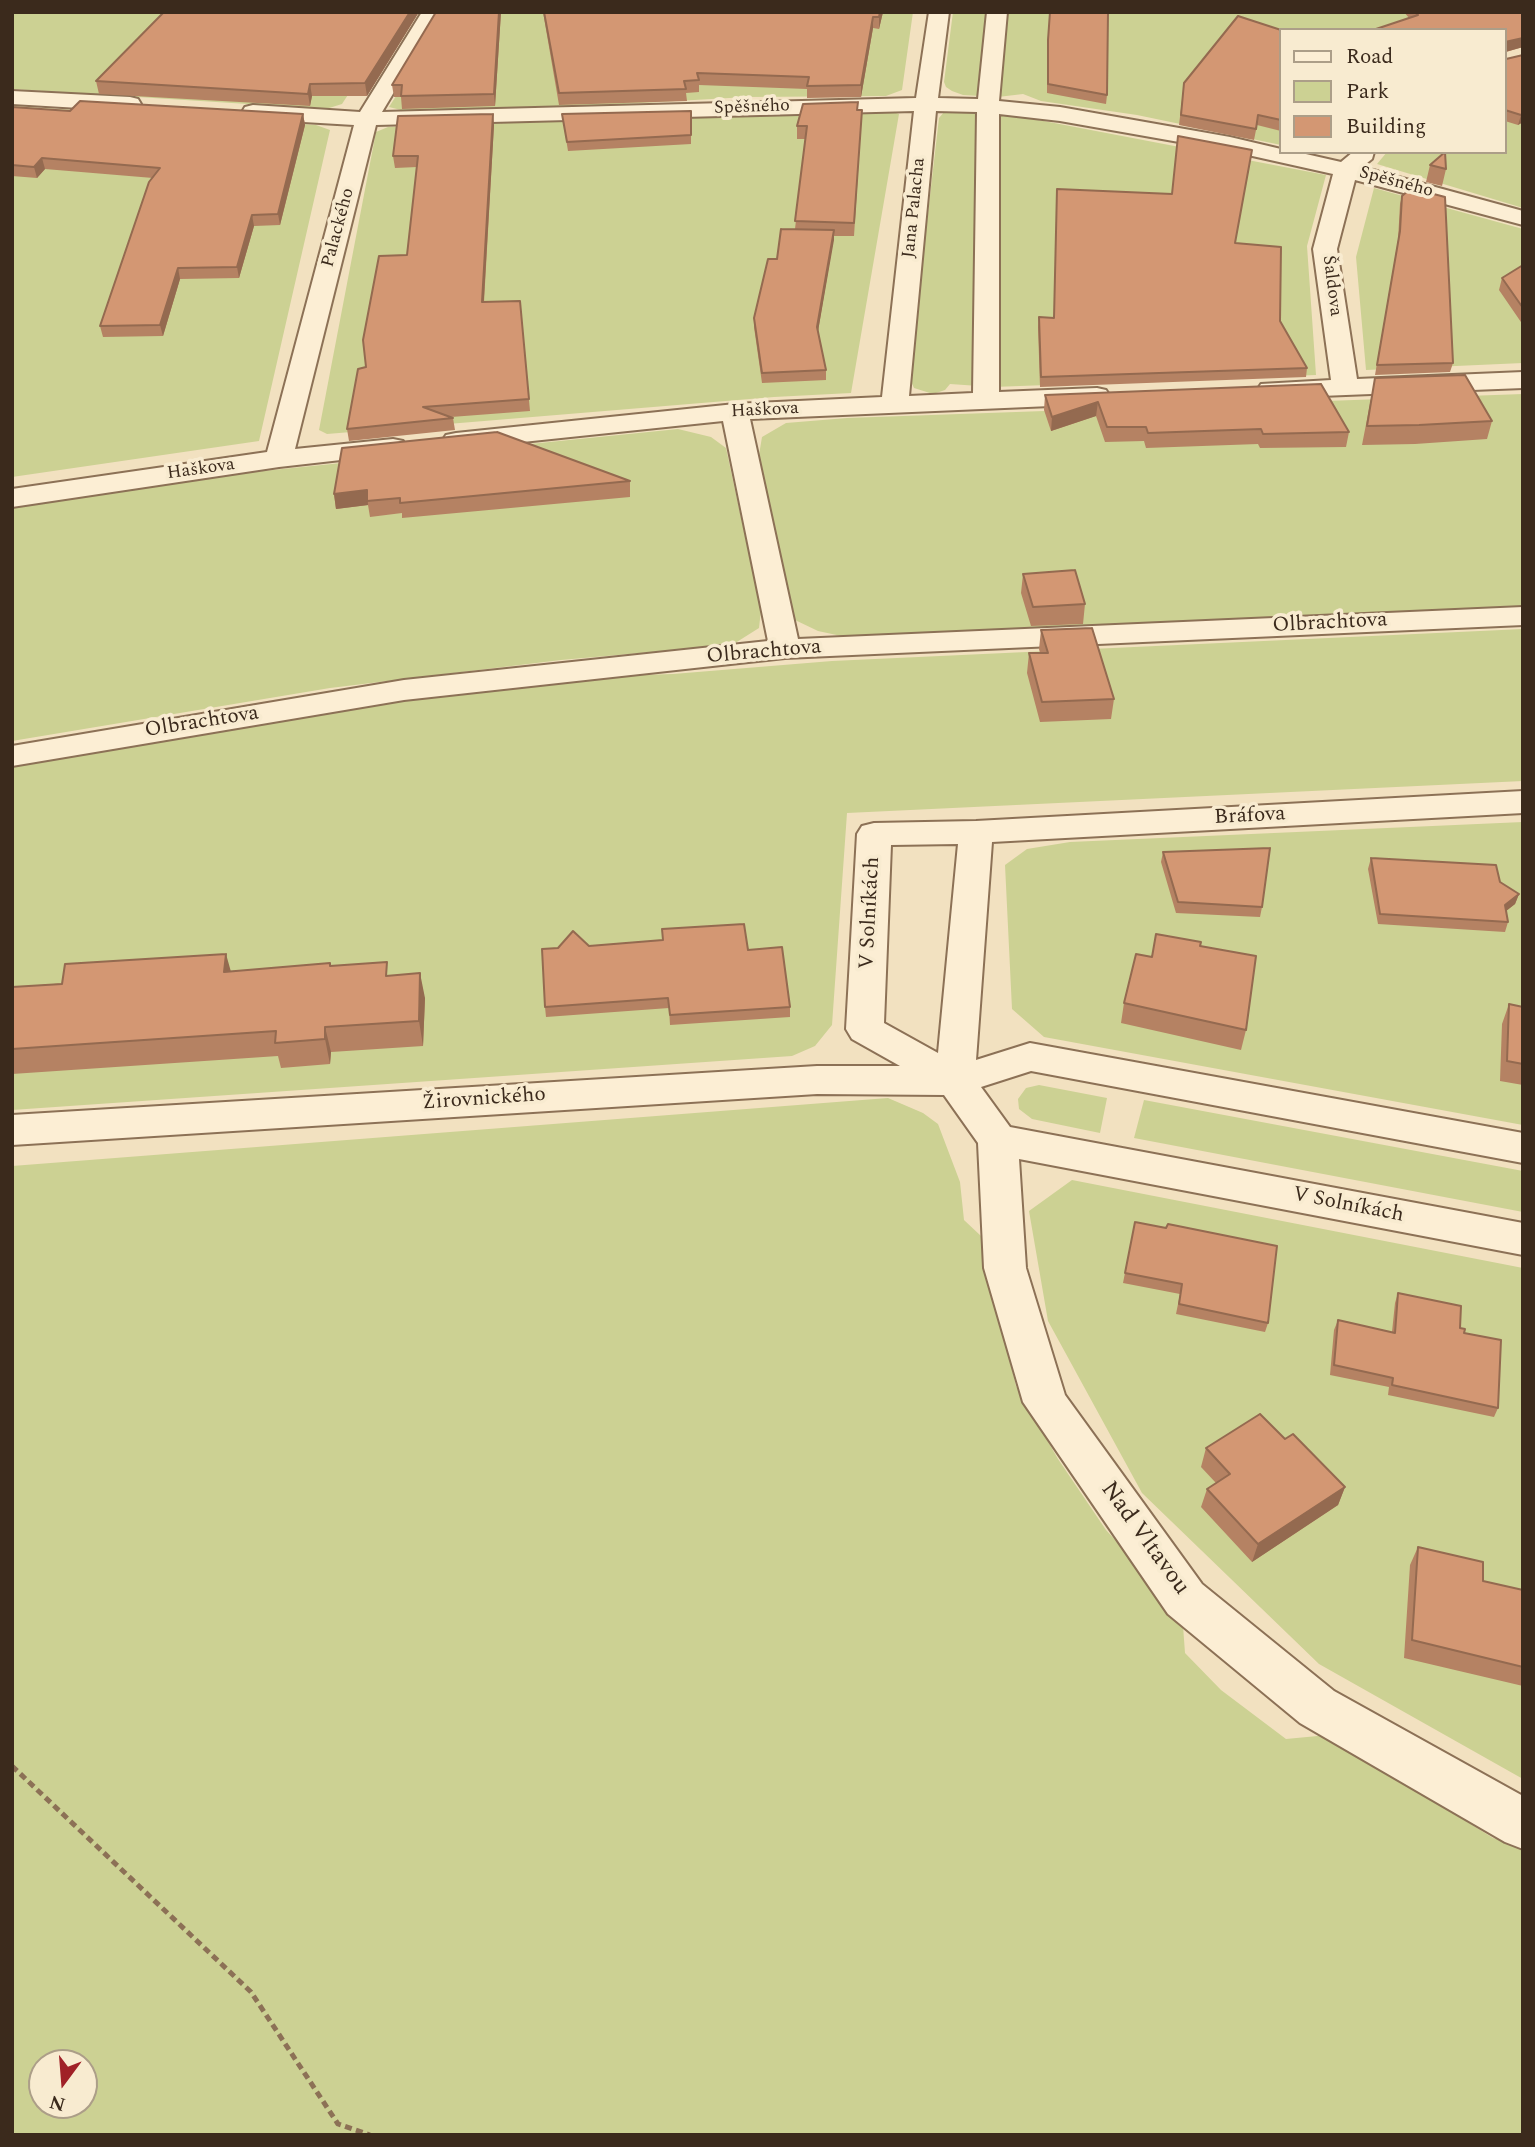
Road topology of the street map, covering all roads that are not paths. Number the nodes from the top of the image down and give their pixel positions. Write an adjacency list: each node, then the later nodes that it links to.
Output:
1 (432, 12): 9 (street, Palackého)
2 (939, 12): 5 (street, Jana Palacha)
3 (997, 12): 7 (street)
4 (12, 97): 6 (street)
5 (926, 104): 7 (street, Spěšného); 9 (street, Spěšného); 18 (street, Jana Palacha)
6 (149, 106)
7 (988, 106): 11 (street, Spěšného); 17 (street)
8 (230, 110): 9 (street, Spěšného)
9 (367, 119): 20 (street, Palackého)
10 (1363, 154): 11 (street)
11 (1346, 170): 12 (street, Spěšného); 14 (street, Šaldova)
12 (1523, 218)
13 (1523, 380): 14 (street)
14 (1345, 388): 15 (street)
15 (1248, 391)
16 (1124, 395): 17 (street, Haškova)
17 (986, 400): 18 (street, Haškova)
18 (895, 404): 19 (street, Haškova)
19 (735, 412): 20 (street, Haškova); 23 (street)
20 (279, 459): 21 (street, Haškova)
21 (12, 498)
22 (1523, 616): 23 (street, Olbrachtova)
23 (785, 649): 24 (street, Olbrachtova)
24 (12, 756)
25 (1523, 802): 26 (street, Bráfova)
26 (976, 832): 27 (street); 27 (street, V Solníkách)
27 (956, 1081): 28 (street, Žirovnického); 29 (street, V Solníkách); 30 (street)
28 (12, 1130)
29 (998, 1140): 31 (street, V Solníkách); 32 (street, Nad Vltavou)
30 (1523, 1147)
31 (1523, 1239)
32 (1523, 1824)

